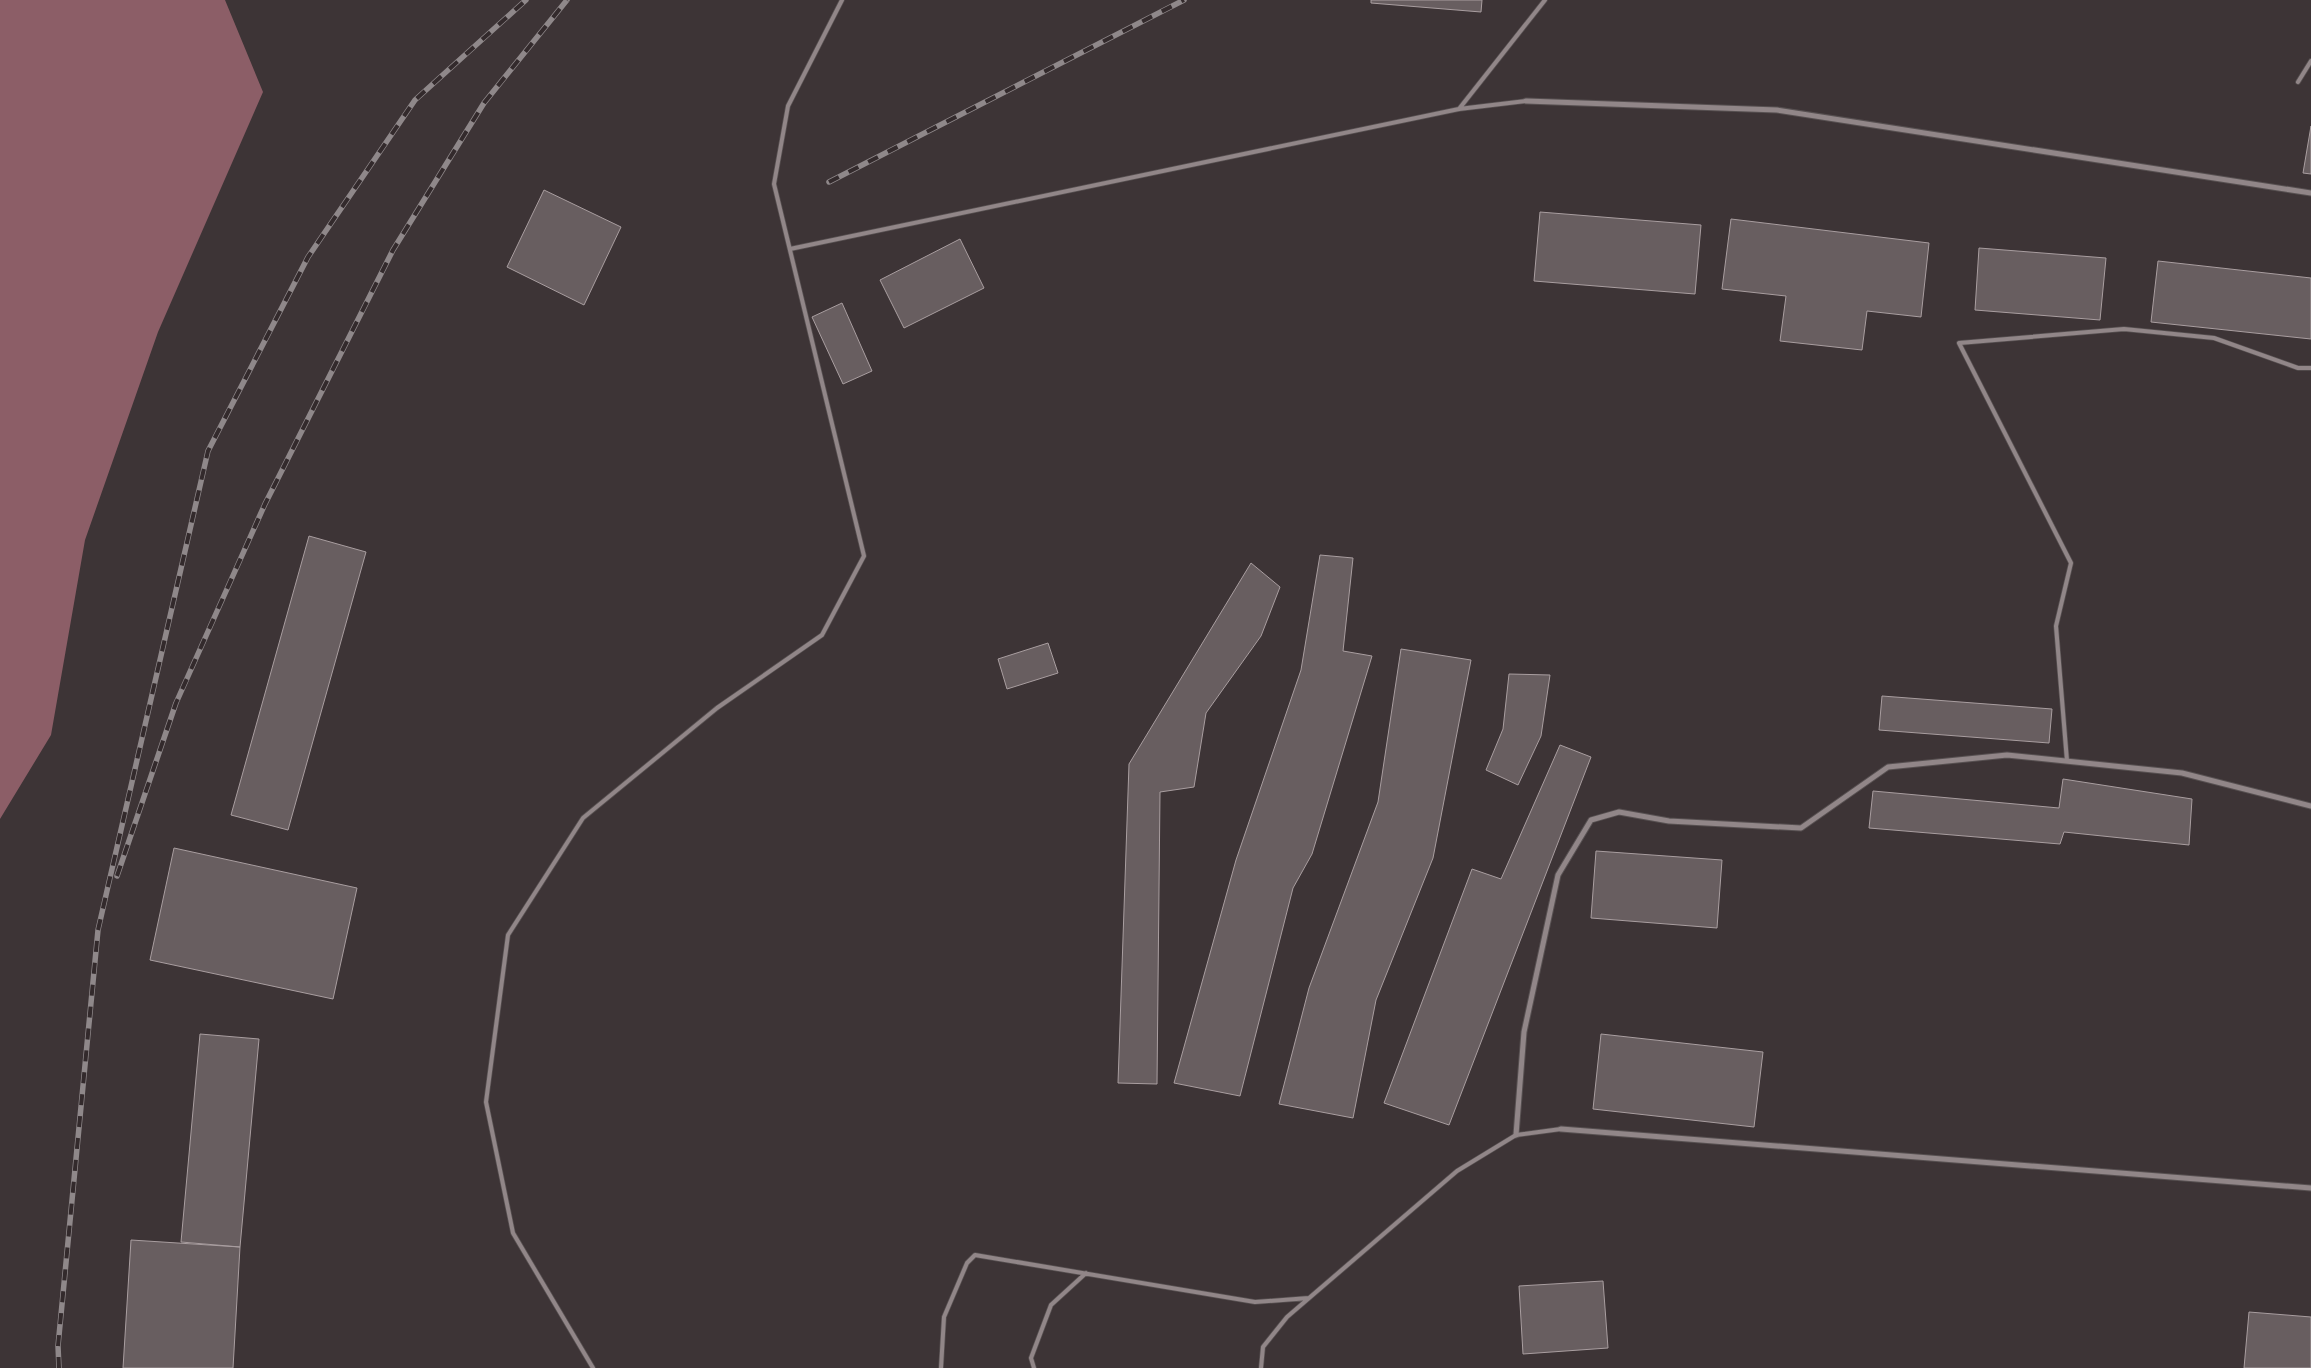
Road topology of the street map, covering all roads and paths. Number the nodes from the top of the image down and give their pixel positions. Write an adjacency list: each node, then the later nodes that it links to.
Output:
1 (842, 0): 8 (lane)
2 (1545, 0): 6 (lane)
3 (2311, 60): 4 (lane)
4 (2298, 82)
5 (1526, 102): 6 (lane); 7 (street)
6 (1459, 109): 8 (lane)
7 (2311, 193)
8 (790, 249): 17 (lane)
9 (2311, 368): 10 (lane)
10 (2067, 761): 11 (street); 13 (street)
11 (2311, 806)
12 (1561, 1129): 13 (lane); 14 (street)
13 (1516, 1135): 16 (lane)
14 (2311, 1188)
15 (1086, 1273): 16 (lane); 18 (lane); 19 (lane)
16 (1309, 1298): 20 (lane)
17 (593, 1368)
18 (941, 1368)
19 (1034, 1368)
20 (1261, 1368)

